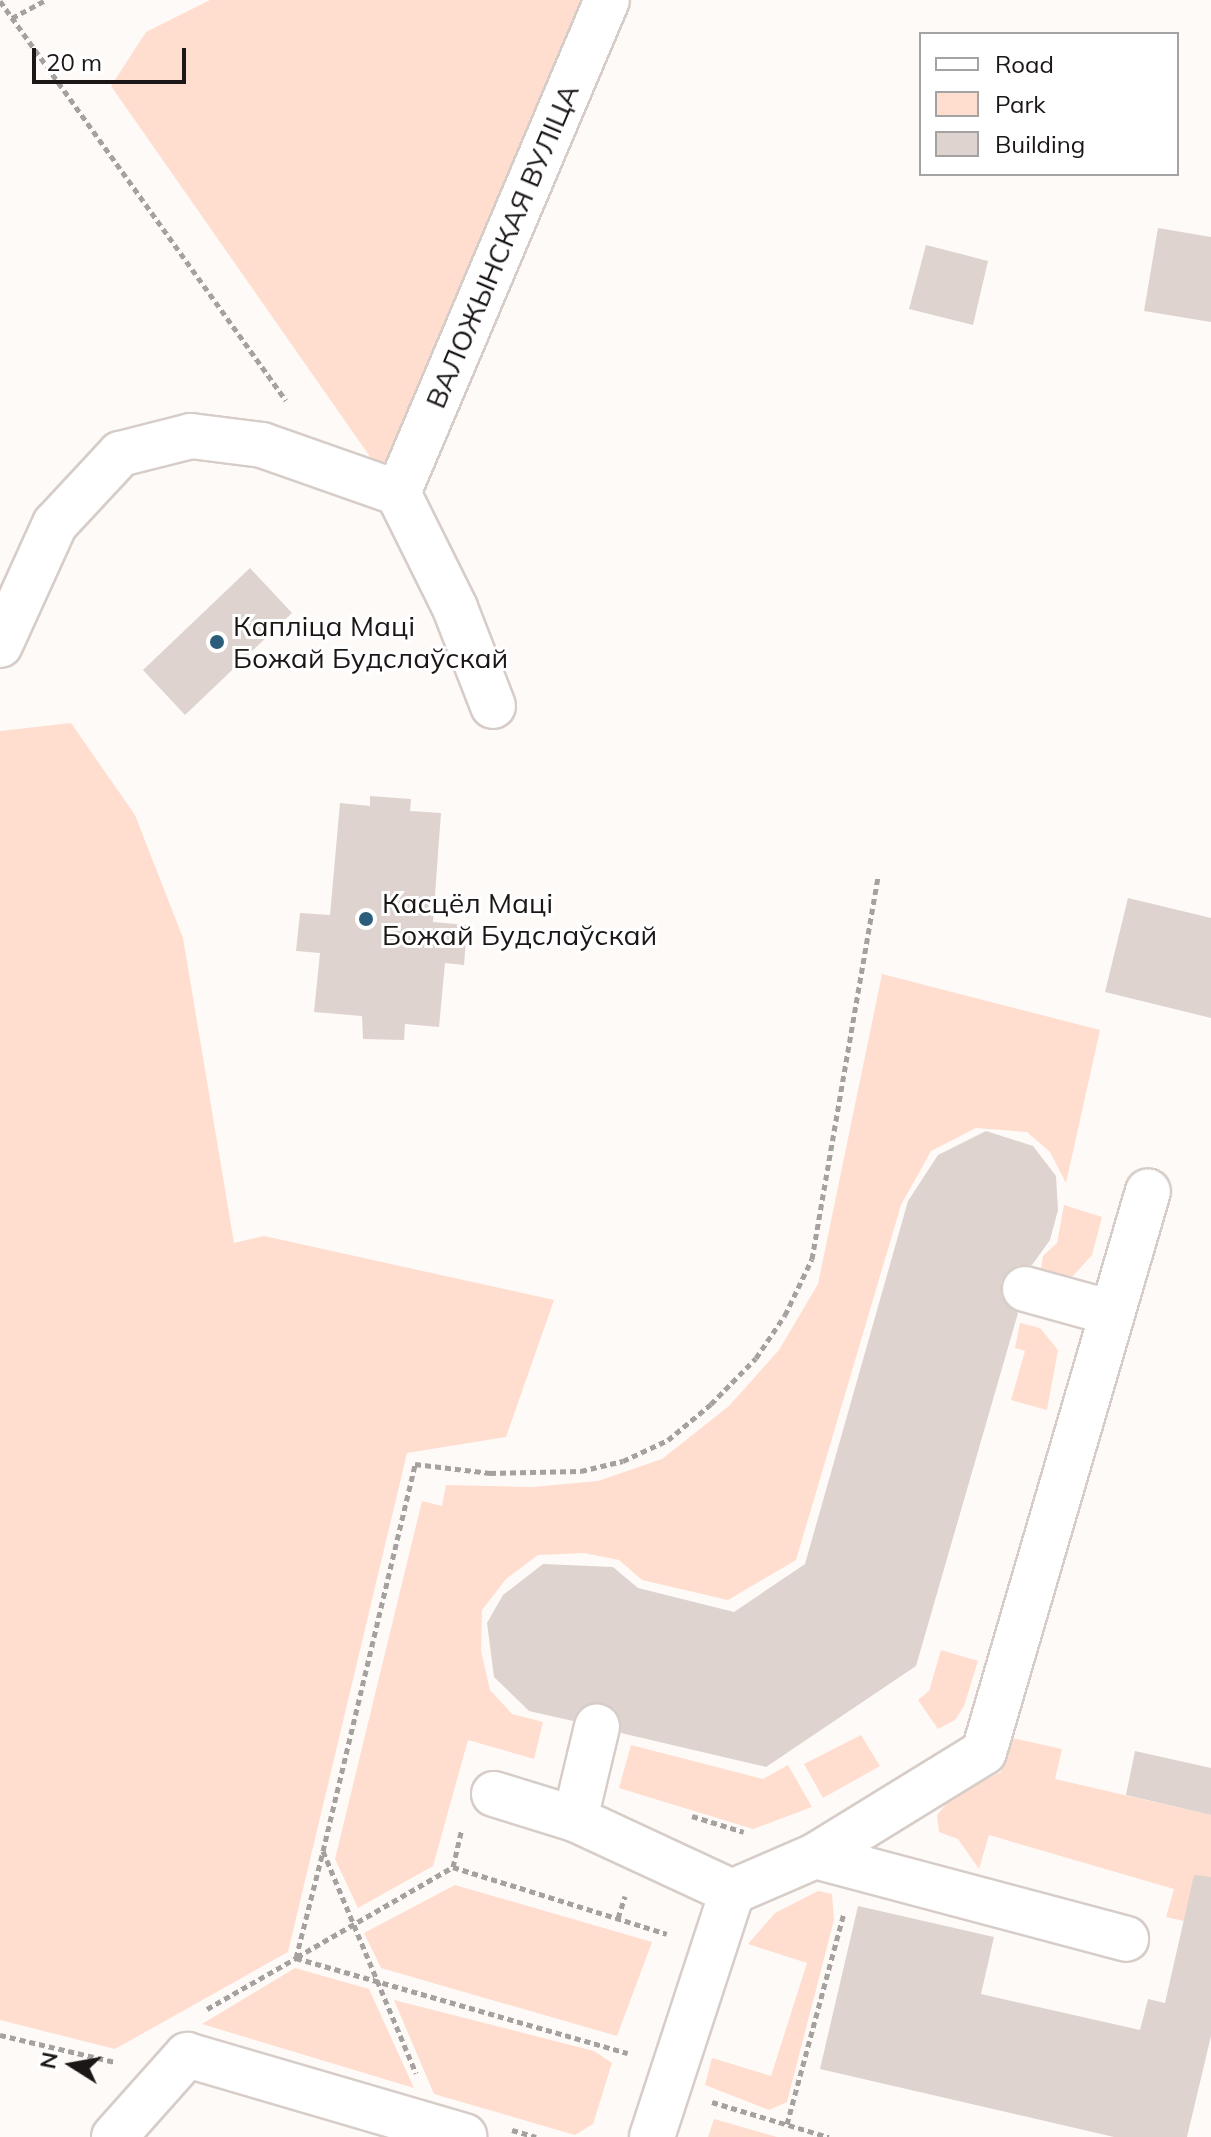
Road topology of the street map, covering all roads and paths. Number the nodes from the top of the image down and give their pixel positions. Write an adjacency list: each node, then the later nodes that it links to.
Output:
1 (46, 0): 4 (path)
2 (607, 0): 6 (street, ВАЛОЖЫНСКАЯ ВУЛІЦА)
3 (0, 1): 4 (path)
4 (12, 18): 5 (path)
5 (290, 405)
6 (398, 493): 7 (street); 8 (street)
7 (0, 645)
8 (493, 706)
9 (878, 878): 19 (path)
10 (1148, 1191): 12 (street)
11 (1025, 1289): 12 (street)
12 (1112, 1313): 20 (street)
13 (597, 1727): 16 (street)
14 (494, 1794): 16 (street)
15 (684, 1814): 18 (path)
16 (575, 1819): 22 (street)
17 (463, 1824): 21 (path)
18 (756, 1836)
19 (323, 1851): 24 (path); 27 (path)
20 (815, 1856): 22 (street); 25 (street)
21 (453, 1867): 24 (path); 26 (path)
22 (732, 1892): 40 (street)
23 (847, 1904): 37 (path)
24 (354, 1926): 27 (path); 28 (path)
25 (1126, 1939)
26 (663, 1948)
27 (296, 1958): 28 (path); 29 (path)
28 (378, 1981): 32 (path); 35 (path)
29 (201, 2013)
30 (0, 2035): 33 (path)
31 (634, 2038): 32 (path)
32 (629, 2053): 34 (path)
33 (126, 2056)
34 (624, 2067)
35 (418, 2079)
36 (703, 2099): 37 (path)
37 (787, 2124): 41 (path)
38 (114, 2137): 39 (street)
39 (465, 2137)
40 (652, 2137)
41 (829, 2137)

